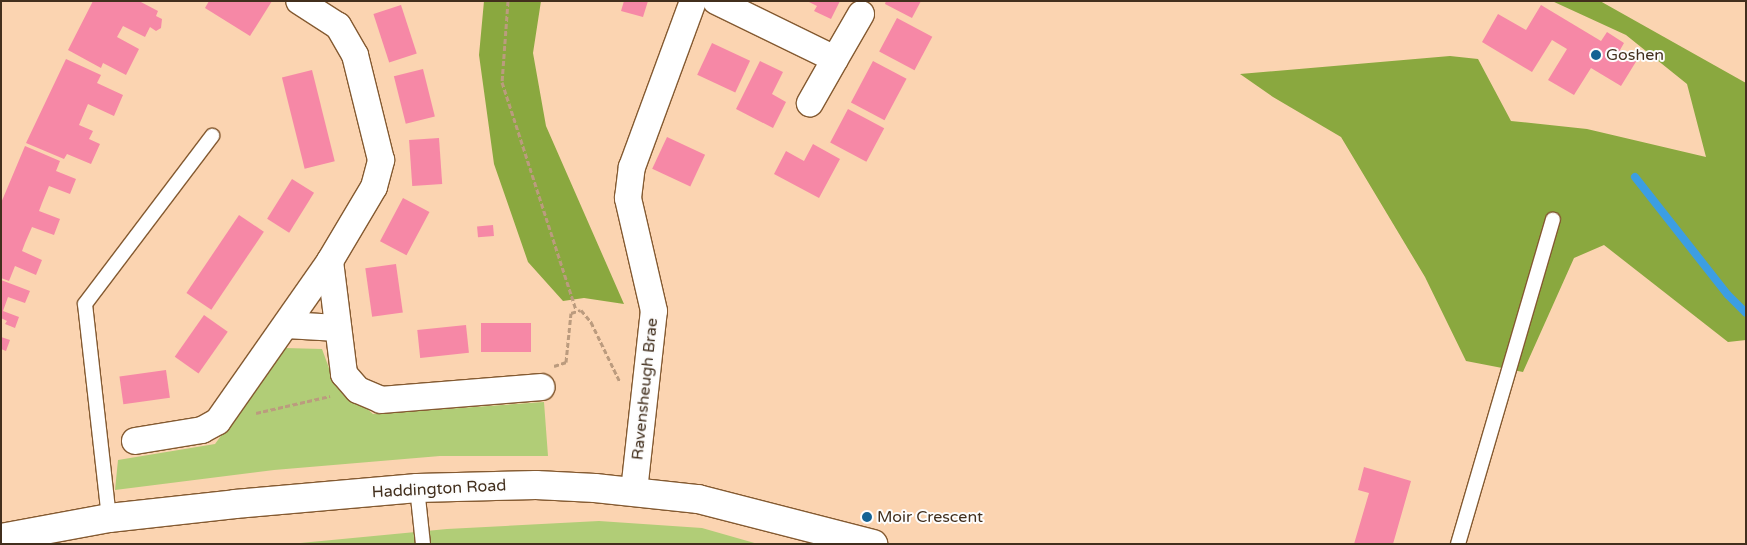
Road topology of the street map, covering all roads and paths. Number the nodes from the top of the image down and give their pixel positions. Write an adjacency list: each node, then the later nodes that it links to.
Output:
1 (508, 1): 11 (path)
2 (692, 1): 16 (street, Ravensheugh Brae)
3 (716, 1): 6 (street)
4 (309, 4): 10 (street)
5 (861, 14): 6 (street)
6 (835, 59): 7 (street)
7 (810, 103)
8 (212, 136): 21 (lane)
9 (1553, 220): 25 (lane)
10 (330, 261): 12 (street); 13 (street)
11 (576, 310): 14 (path); 16 (path)
12 (286, 325): 13 (street); 17 (street)
13 (338, 328): 15 (street)
14 (541, 387): 15 (street)
15 (358, 390): 17 (path)
16 (642, 400): 20 (street, Ravensheugh Brae)
17 (218, 421): 18 (street)
18 (135, 440)
19 (417, 488): 20 (main road, Haddington Road); 21 (main road, Haddington Road); 23 (lane)
20 (634, 491): 24 (main road, Haddington Road)
21 (109, 518): 22 (main road, Haddington Road)
22 (1, 538)
23 (423, 544)
24 (873, 544)
25 (1458, 544)

